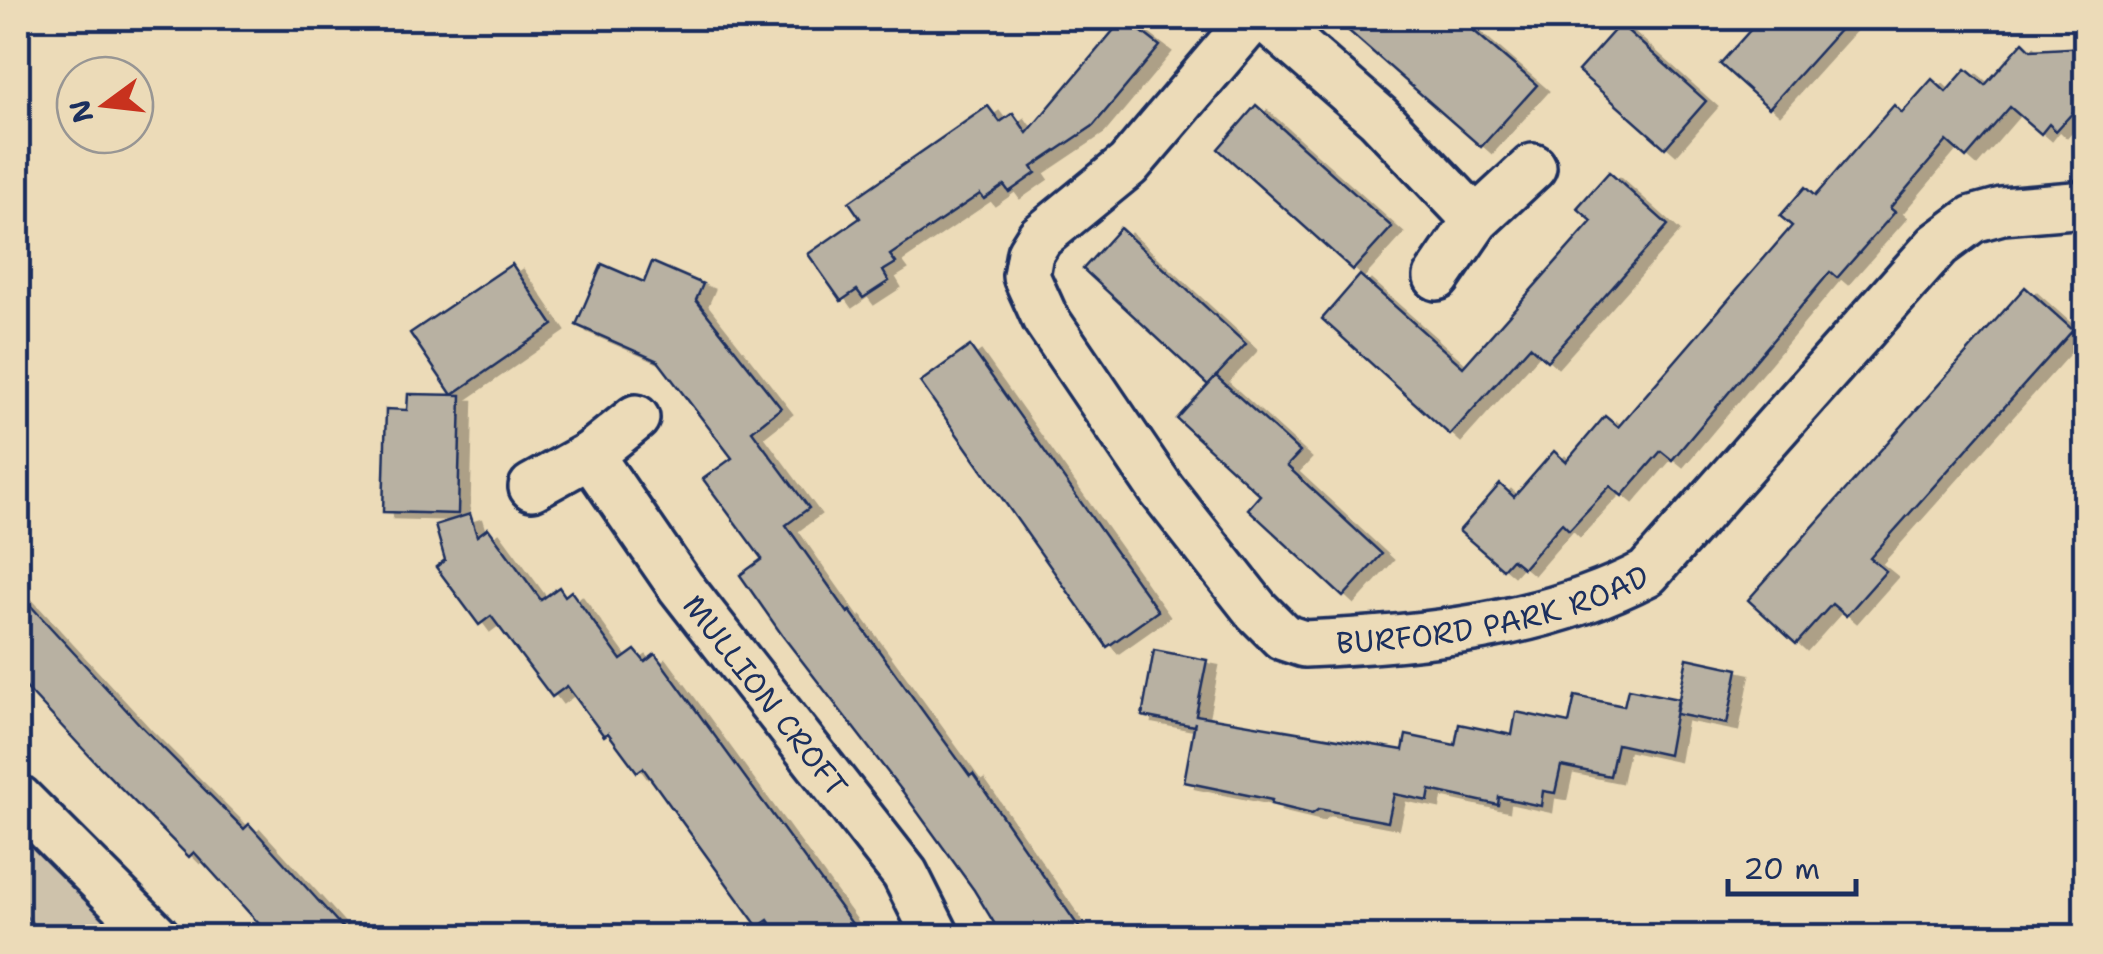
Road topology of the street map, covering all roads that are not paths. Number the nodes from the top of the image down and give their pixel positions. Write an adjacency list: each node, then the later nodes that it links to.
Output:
1 (1252, 18): 4 (street, BURFORD PARK ROAD)
2 (1266, 18): 5 (street)
3 (1533, 167): 5 (street)
4 (2086, 204)
5 (1476, 220): 6 (street)
6 (1436, 277)
7 (636, 418): 8 (street)
8 (590, 455): 9 (street); 12 (street, MULLION CROFT)
9 (532, 487)
10 (18, 798): 11 (street)
11 (156, 936)
12 (936, 936)

